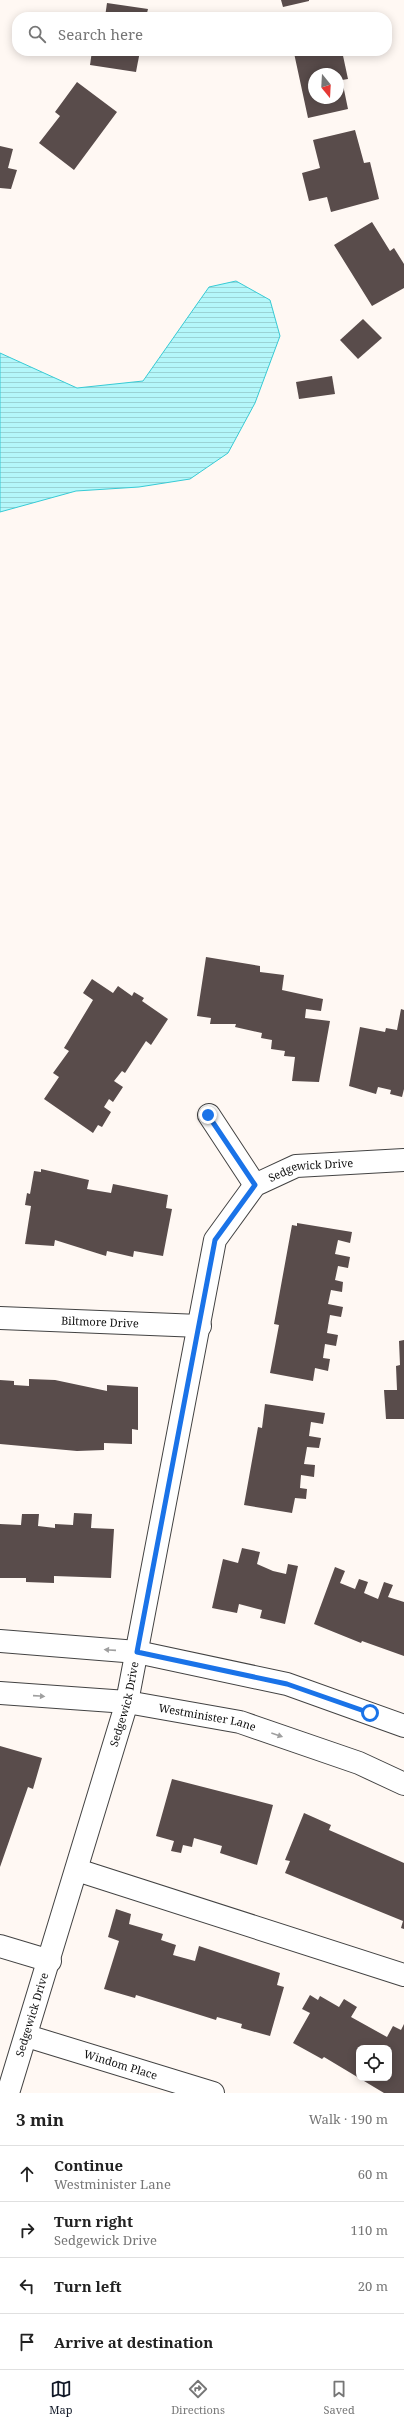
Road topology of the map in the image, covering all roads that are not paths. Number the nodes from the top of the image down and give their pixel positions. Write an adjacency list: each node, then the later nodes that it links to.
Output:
1 (208, 1115): 3 (street)
2 (404, 1160): 3 (street, Sedgewick Drive)
3 (255, 1185): 5 (street, Sedgewick Drive)
4 (0, 1318): 5 (street, Biltmore Drive)
5 (200, 1326): 7 (street, Sedgewick Drive)
6 (0, 1641): 7 (street, one-way to 6)
7 (137, 1652): 9 (street, Sedgewick Drive); 10 (street)
8 (0, 1693): 9 (street, Westminister Lane, one-way to 9)
9 (127, 1702): 11 (street, Westminister Lane, one-way to 11); 12 (street, Sedgewick Drive)
10 (404, 1726)
11 (404, 1784)
12 (77, 1870): 14 (street, Sedgewick Drive); 15 (street)
13 (0, 1946): 14 (street)
14 (50, 1961): 16 (street, Sedgewick Drive)
15 (404, 1975)
16 (27, 2036): 17 (street, Sedgewick Drive); 18 (street, Windom Place)
17 (8, 2093)
18 (214, 2093)

